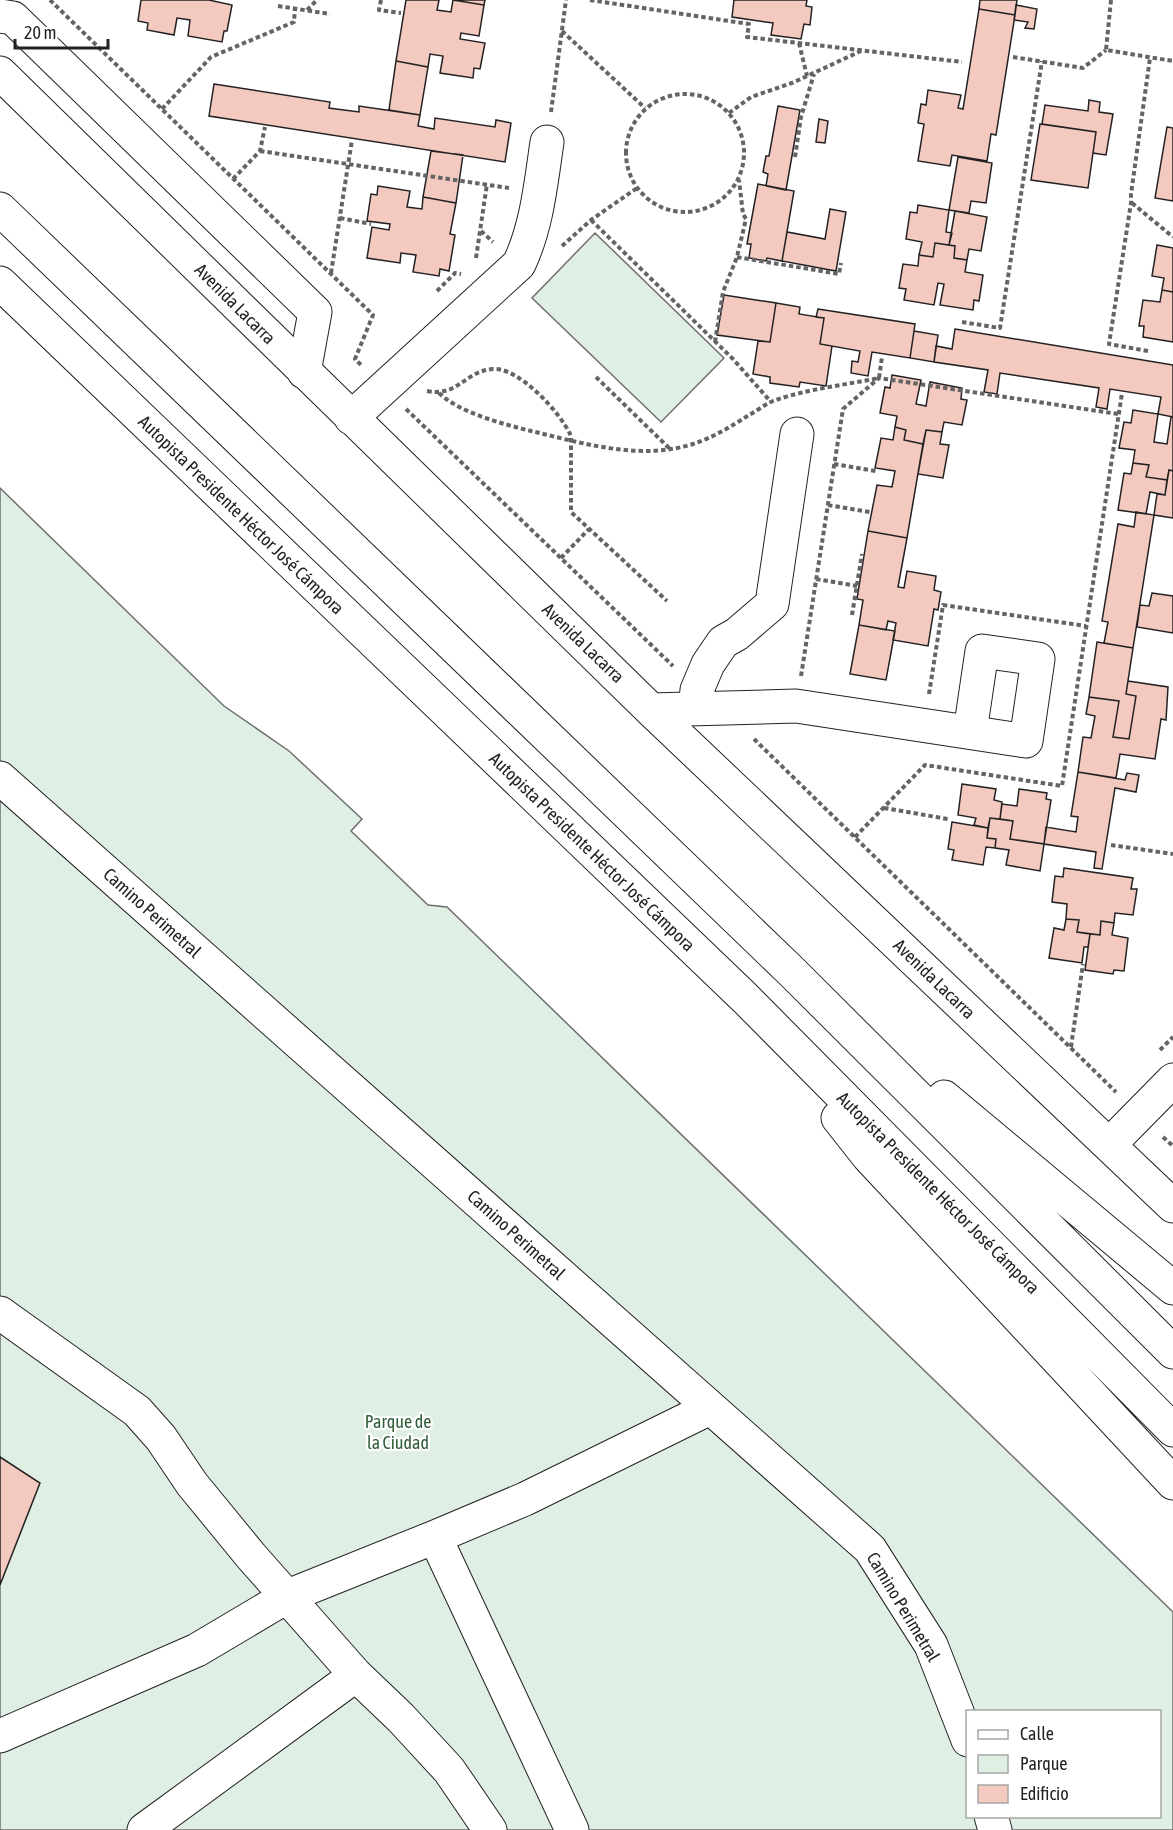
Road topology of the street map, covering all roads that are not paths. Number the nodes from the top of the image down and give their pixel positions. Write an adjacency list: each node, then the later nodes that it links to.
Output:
1 (0, 16): 6 (main road)
2 (0, 73): 6 (main road, Avenida Lacarra)
3 (547, 142): 7 (main road)
4 (0, 209): 13 (main road)
5 (0, 283): 14 (main road, Autopista Presidente Héctor José Cámpora)
6 (304, 372): 7 (main road, Avenida Lacarra)
7 (351, 418): 10 (main road, Avenida Lacarra)
8 (797, 434): 9 (main road)
9 (705, 703): 10 (main road); 11 (main road)
10 (651, 710): 16 (main road, Avenida Lacarra)
11 (970, 732)
12 (0, 778): 21 (main road, Camino Perimetral)
13 (792, 972): 18 (main road); 20 (main road)
14 (745, 998): 22 (main road, Autopista Presidente Héctor José Cámpora); 23 (main road)
15 (1173, 1080): 16 (main road)
16 (1110, 1145): 17 (main road, Avenida Lacarra)
17 (1166, 1191)
18 (1173, 1288)
19 (0, 1313): 25 (main road)
20 (1173, 1352)
21 (710, 1408): 24 (main road); 27 (main road, Camino Perimetral)
22 (1173, 1430)
23 (1173, 1483)
24 (435, 1537): 25 (main road); 31 (main road)
25 (288, 1596): 26 (main road); 28 (main road)
26 (356, 1675): 29 (main road); 30 (main road)
27 (966, 1735)
28 (0, 1736)
29 (144, 1830)
30 (490, 1830)
31 (572, 1830)

